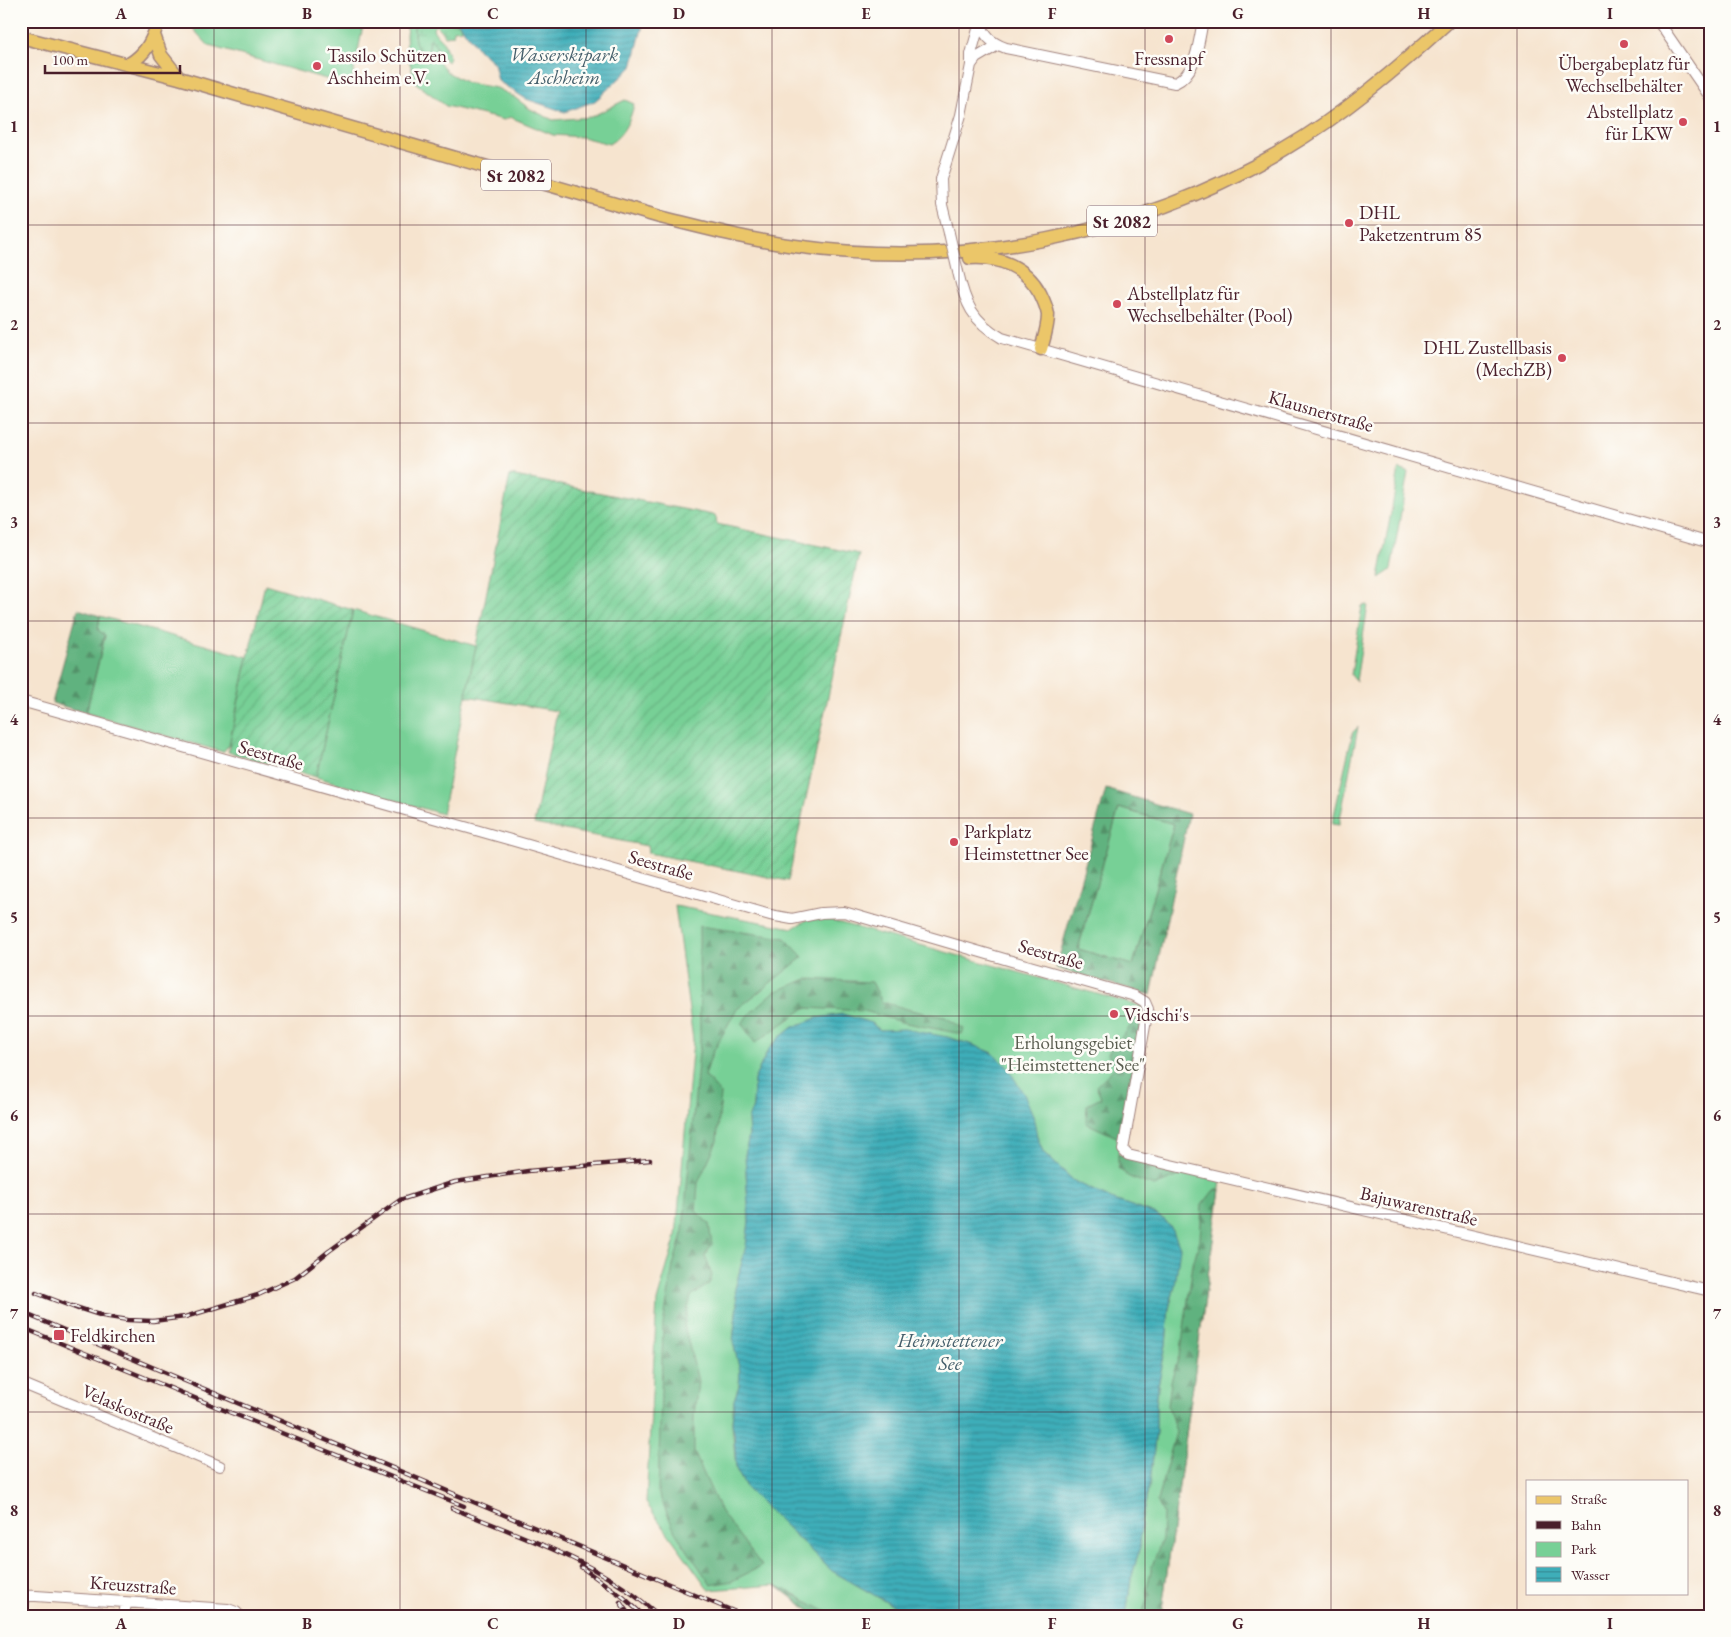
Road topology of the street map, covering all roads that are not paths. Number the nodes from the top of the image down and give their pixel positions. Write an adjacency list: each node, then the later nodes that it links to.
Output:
1 (158, 21): 6 (main road)
2 (980, 21): 8 (street); 10 (street)
3 (1203, 21): 8 (street)
4 (1658, 21): 12 (street)
5 (1445, 23): 13 (main road, St 2082)
6 (154, 35): 9 (main road); 11 (main road)
7 (21, 37): 9 (main road, St 2082)
8 (998, 45): 10 (street)
9 (128, 64): 11 (main road, St 2082)
10 (971, 65): 14 (street, Klausnerstraße, bridge)
11 (179, 78): 13 (main road, St 2082)
12 (1710, 98)
13 (909, 253): 14 (main road)
14 (1041, 349): 15 (street, Klausnerstraße)
15 (1710, 542)
16 (21, 701): 17 (street, Seestraße)
17 (1123, 1150): 18 (street, Bajuwarenstraße)
18 (1710, 1291)
19 (21, 1384): 20 (street, Velaskostraße)
20 (220, 1466)
21 (23, 1595): 22 (street, Kreuzstraße); 23 (street)
22 (126, 1603): 24 (street); 25 (street, Kreuzstraße)
23 (22, 1616)
24 (124, 1616)
25 (240, 1616)

